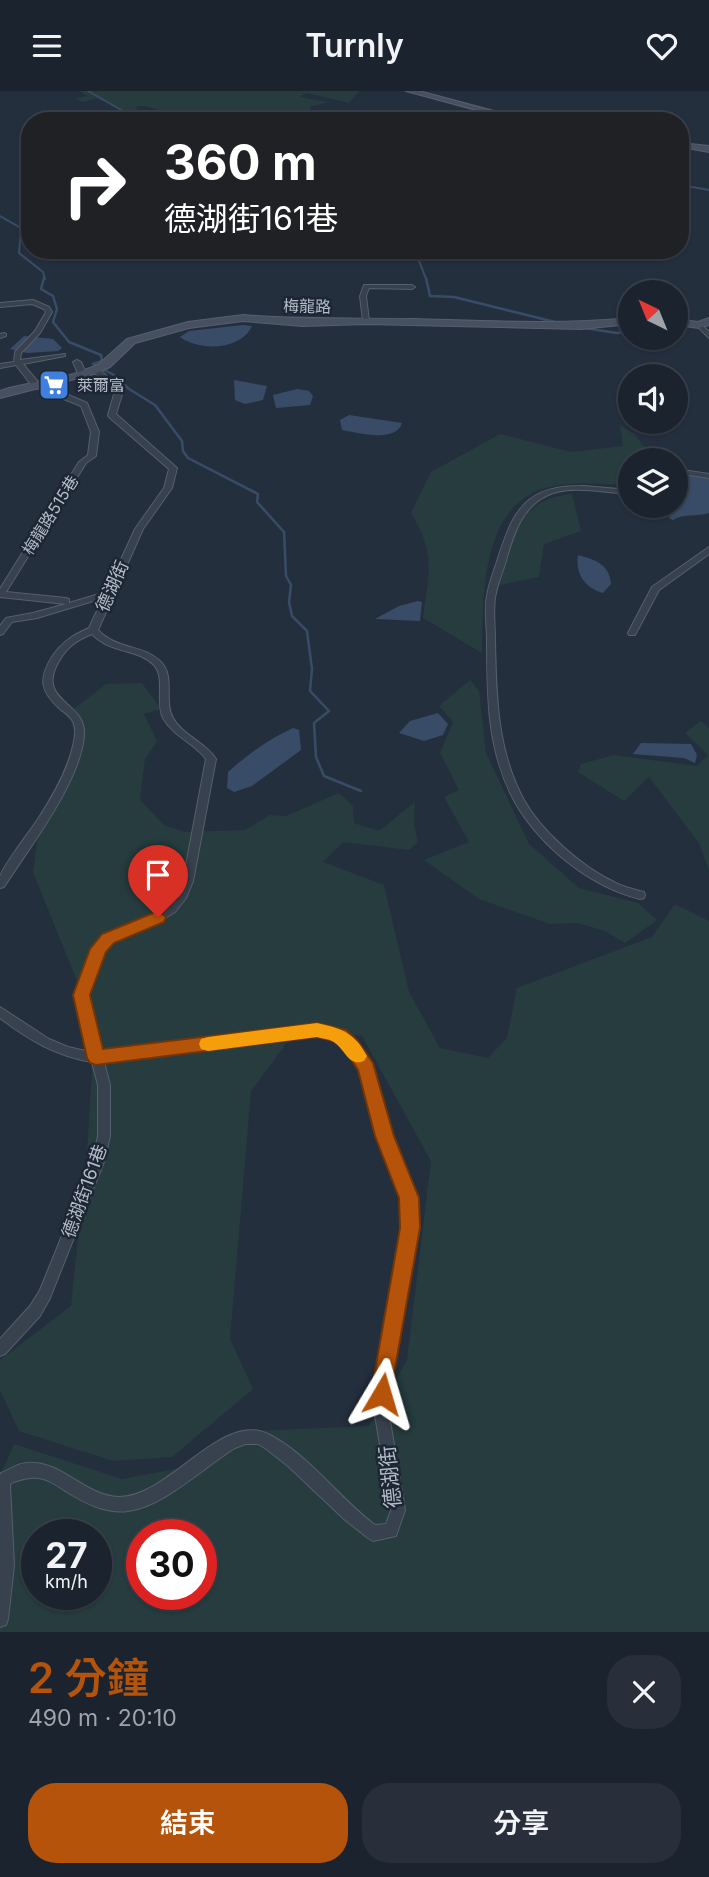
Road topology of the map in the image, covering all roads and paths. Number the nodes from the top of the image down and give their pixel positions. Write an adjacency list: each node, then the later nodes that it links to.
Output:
1 (410, 91): 2 (street)
2 (492, 112)
3 (689, 146): 4 (street)
4 (709, 149)
5 (412, 287): 7 (street)
6 (0, 305): 12 (street)
7 (366, 321): 8 (street, 梅龍路); 14 (street, 梅龍路)
8 (618, 322)
9 (704, 323): 10 (street)
10 (709, 336)
11 (64, 355): 12 (street)
12 (18, 364): 13 (street); 15 (street, 梅龍路515巷)
13 (0, 366)
14 (98, 368): 15 (street, 梅龍路); 21 (street, 德湖街)
15 (35, 384): 16 (street, 梅龍路); 22 (street, 梅龍路515巷)
16 (0, 395)
17 (688, 473): 18 (street)
18 (709, 476)
19 (618, 491): 28 (street)
20 (709, 550): 26 (street)
21 (110, 593): 23 (street); 24 (street, 德湖街)
22 (0, 594): 23 (street)
23 (76, 601): 25 (street)
24 (93, 630): 27 (street, 德湖街); 30 (street, 德湖街161巷)
25 (0, 632)
26 (632, 633)
27 (0, 884)
28 (640, 895)
29 (0, 1012): 30 (street, 德湖街)
30 (96, 1058): 31 (street, 德湖街161巷); 32 (street, 德湖街)
31 (0, 1349)
32 (0, 1619)

